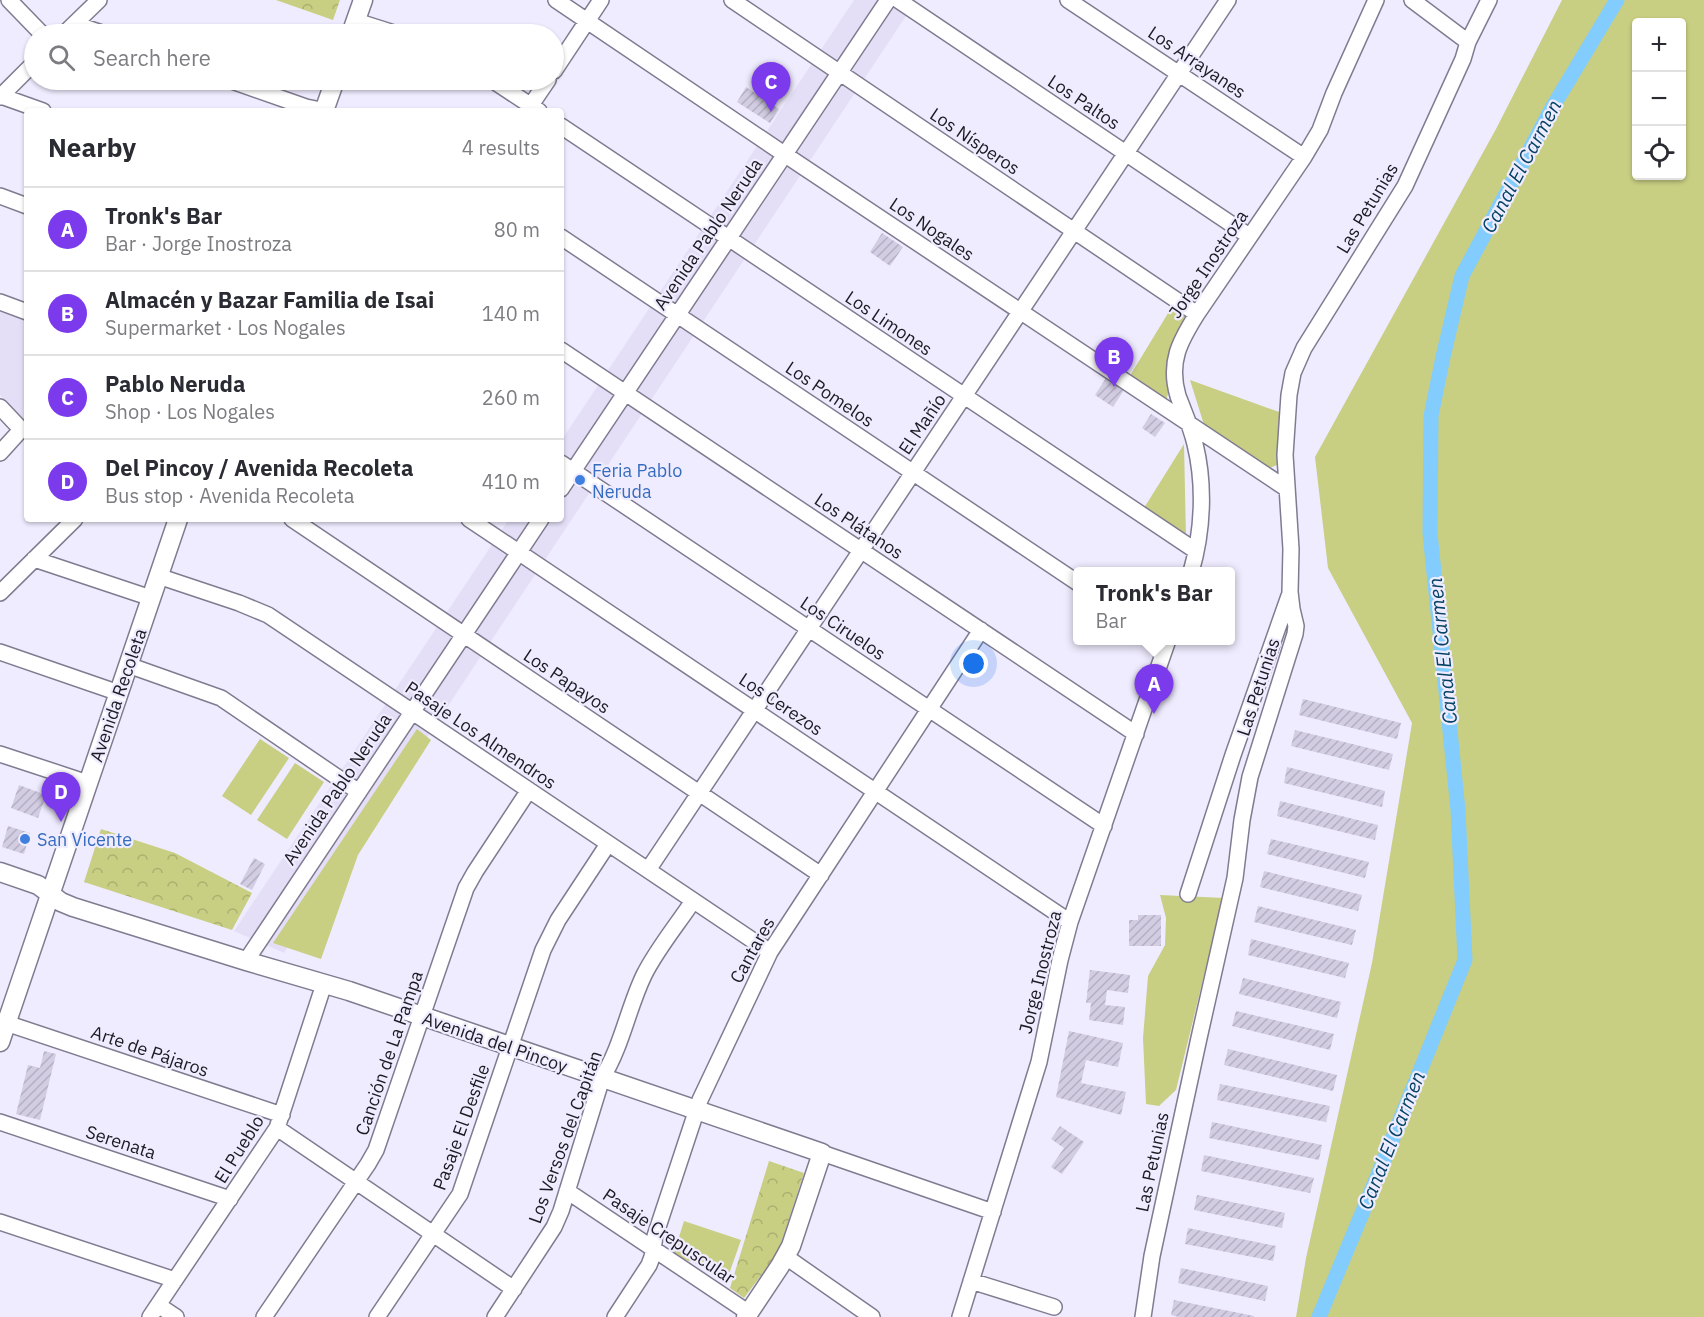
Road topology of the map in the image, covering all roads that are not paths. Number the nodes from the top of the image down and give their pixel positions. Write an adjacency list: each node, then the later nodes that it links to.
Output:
1 (9, 0): 15 (street)
2 (99, 0): 16 (street)
3 (363, 0): 17 (street)
4 (556, 0): 14 (street, Los Nogales)
5 (601, 0): 14 (street)
6 (732, 0): 20 (street, Los Nísperos)
7 (888, 0): 20 (street, Avenida Pablo Neruda)
8 (898, 0): 33 (street, Los Paltos)
9 (1068, 0): 22 (street, Los Arrayanes)
10 (1228, 0): 22 (street, El Mañío)
11 (1376, 0): 35 (street, Jorge Inostroza)
12 (1412, 0): 18 (street)
13 (1489, 0): 18 (street, Las Petunias)
14 (587, 21): 19 (street); 34 (street, Los Nogales)
15 (32, 24)
16 (75, 24)
17 (355, 24)
18 (1468, 42): 55 (street, Las Petunias)
19 (564, 56)
20 (840, 72): 34 (street, Avenida Pablo Neruda); 38 (street, Los Nísperos)
21 (24, 73): 27 (street)
22 (1179, 74): 33 (street, El Mañío); 35 (street, Los Arrayanes)
23 (258, 90): 29 (street)
24 (332, 90): 30 (street)
25 (507, 90): 31 (street)
26 (543, 90): 31 (street)
27 (1, 96): 28 (street)
28 (34, 108)
29 (311, 108)
30 (326, 108)
31 (535, 108)
32 (564, 128): 40 (street, Los Limones)
33 (1126, 153): 38 (street, El Mañío); 39 (street, Los Paltos)
34 (784, 154): 40 (street, Avenida Pablo Neruda); 44 (street, Los Nogales)
35 (1304, 157): 39 (street, Jorge Inostroza)
36 (0, 196): 37 (street)
37 (24, 205)
38 (1074, 231): 44 (street, El Mañío); 45 (street, Los Nísperos)
39 (1249, 236): 45 (street, Jorge Inostroza)
40 (728, 238): 46 (street, Avenida Pablo Neruda); 49 (street, Los Limones)
41 (564, 239): 46 (street, Los Pomelos)
42 (0, 302): 43 (street)
43 (24, 311)
44 (1020, 312): 49 (street, El Mañío); 51 (street, Los Nogales)
45 (1197, 314): 51 (street, Jorge Inostroza)
46 (677, 315): 48 (street, Avenida Pablo Neruda); 54 (street, Los Pomelos)
47 (564, 352): 48 (street, Los Plátanos)
48 (625, 393): 53 (street, Avenida Pablo Neruda); 61 (street, Los Plátanos)
49 (964, 396): 54 (street, El Mañío); 62 (street, Los Limones)
50 (0, 407): 52 (street)
51 (1190, 425): 55 (street, Los Nogales); 62 (street, Jorge Inostroza)
52 (0, 453)
53 (567, 467): 71 (street, Los Ciruelos)
54 (913, 472): 61 (street, El Mañío); 67 (street, Los Pomelos)
55 (1287, 489): 68 (street, Las Petunias)
56 (72, 522): 64 (street)
57 (177, 522): 66 (street, Avenida Recoleta)
58 (296, 522): 73 (street, Los Papayos)
59 (474, 522): 63 (street, Los Cerezos)
60 (539, 522): 63 (street, Avenida Pablo Neruda)
61 (861, 550): 71 (street, El Mañío); 72 (street, Los Plátanos)
62 (1196, 551): 65 (street, Jorge Inostroza)
63 (519, 552): 73 (street, Avenida Pablo Neruda); 79 (street, Los Cerezos)
64 (34, 560): 69 (street); 70 (street)
65 (1192, 567)
66 (158, 576): 70 (street, Avenida Recoleta); 80 (street, Pasaje Los Almendros)
67 (1073, 580)
68 (1290, 592): 93 (street); 130 (street, Las Petunias)
69 (0, 593)
70 (151, 598): 76 (street, Avenida Recoleta)
71 (809, 629): 78 (street, Los Ciruelos); 79 (street, El Mañío)
72 (981, 630): 78 (street, Cantares); 81 (street, Los Plátanos)
73 (464, 635): 80 (street, Avenida Pablo Neruda); 87 (street, Los Papayos)
74 (1165, 645): 81 (street, Jorge Inostroza)
75 (0, 652): 77 (street)
76 (128, 665): 77 (street, Avenida Recoleta); 85 (street)
77 (119, 693): 83 (street, Avenida Recoleta)
78 (929, 709): 86 (street, Cantares); 88 (street, Los Ciruelos)
79 (754, 710): 86 (street, Los Cerezos); 87 (street, El Mañío)
80 (412, 712): 84 (street, Pasaje Los Almendros); 85 (street, Avenida Pablo Neruda)
81 (1136, 734): 88 (street, Jorge Inostroza)
82 (0, 754): 83 (street)
83 (88, 783): 94 (street, Avenida Recoleta)
84 (529, 790): 89 (street, Pasaje Los Almendros); 100 (street, Canción de La Pampa)
85 (359, 792): 98 (street, Avenida Pablo Neruda)
86 (876, 792): 92 (street, Cantares); 96 (street, Los Cerezos)
87 (699, 793): 90 (street, El Mañío); 92 (street, Los Papayos)
88 (1104, 826): 96 (street, Jorge Inostroza)
89 (608, 844): 90 (street, Pasaje Los Almendros); 103 (street, Pasaje El Desfile)
90 (648, 870): 95 (street, Pasaje Los Almendros)
91 (0, 872): 94 (street, Avenida del Pincoy)
92 (821, 875): 97 (street, Cantares)
93 (1188, 894)
94 (50, 895): 98 (street, Avenida del Pincoy); 101 (street, Avenida Recoleta)
95 (693, 901): 97 (street, Pasaje Los Almendros); 104 (street, Los Versos del Capitán)
96 (1070, 922): 112 (street, Jorge Inostroza)
97 (770, 952): 105 (street, Cantares)
98 (246, 961): 99 (street, Avenida del Pincoy)
99 (324, 984): 100 (street, Avenida del Pincoy); 106 (street, El Pueblo)
100 (422, 1017): 103 (street, Avenida del Pincoy); 109 (street, Canción de La Pampa)
101 (3, 1022): 102 (street, Avenida Recoleta); 106 (street, Arte de Pájaros)
102 (0, 1042)
103 (510, 1047): 104 (street, Avenida del Pincoy); 114 (street, Pasaje El Desfile)
104 (602, 1078): 105 (street, Avenida del Pincoy); 110 (street, Los Versos del Capitán)
105 (697, 1111): 108 (street, Avenida del Pincoy); 115 (street, Cantares)
106 (280, 1121): 109 (street, Arte de Pájaros); 111 (street, El Pueblo)
107 (0, 1122): 111 (street, Serenata)
108 (822, 1153): 112 (street, Avenida del Pincoy); 116 (street)
109 (356, 1181): 114 (street, Arte de Pájaros); 124 (street, Canción de La Pampa)
110 (567, 1191): 115 (street, Pasaje Crepuscular); 119 (street, Los Versos del Capitán)
111 (230, 1199): 117 (street, El Pueblo)
112 (993, 1212): 118 (street, Jorge Inostroza)
113 (0, 1222): 117 (street)
114 (433, 1234): 119 (street, Arte de Pájaros); 125 (street, Pasaje El Desfile)
115 (654, 1249): 122 (street, Pasaje Crepuscular); 127 (street, Cantares)
116 (786, 1257): 122 (street); 128 (street)
117 (176, 1280): 121 (street, El Pueblo)
118 (971, 1281): 120 (street); 129 (street, Jorge Inostroza)
119 (514, 1289): 126 (street, Los Versos del Capitán)
120 (1054, 1307)
121 (154, 1311): 123 (street)
122 (747, 1315)
123 (176, 1317)
124 (264, 1317)
125 (377, 1317)
126 (495, 1317)
127 (615, 1317)
128 (872, 1317)
129 (960, 1317)
130 (1143, 1317)

